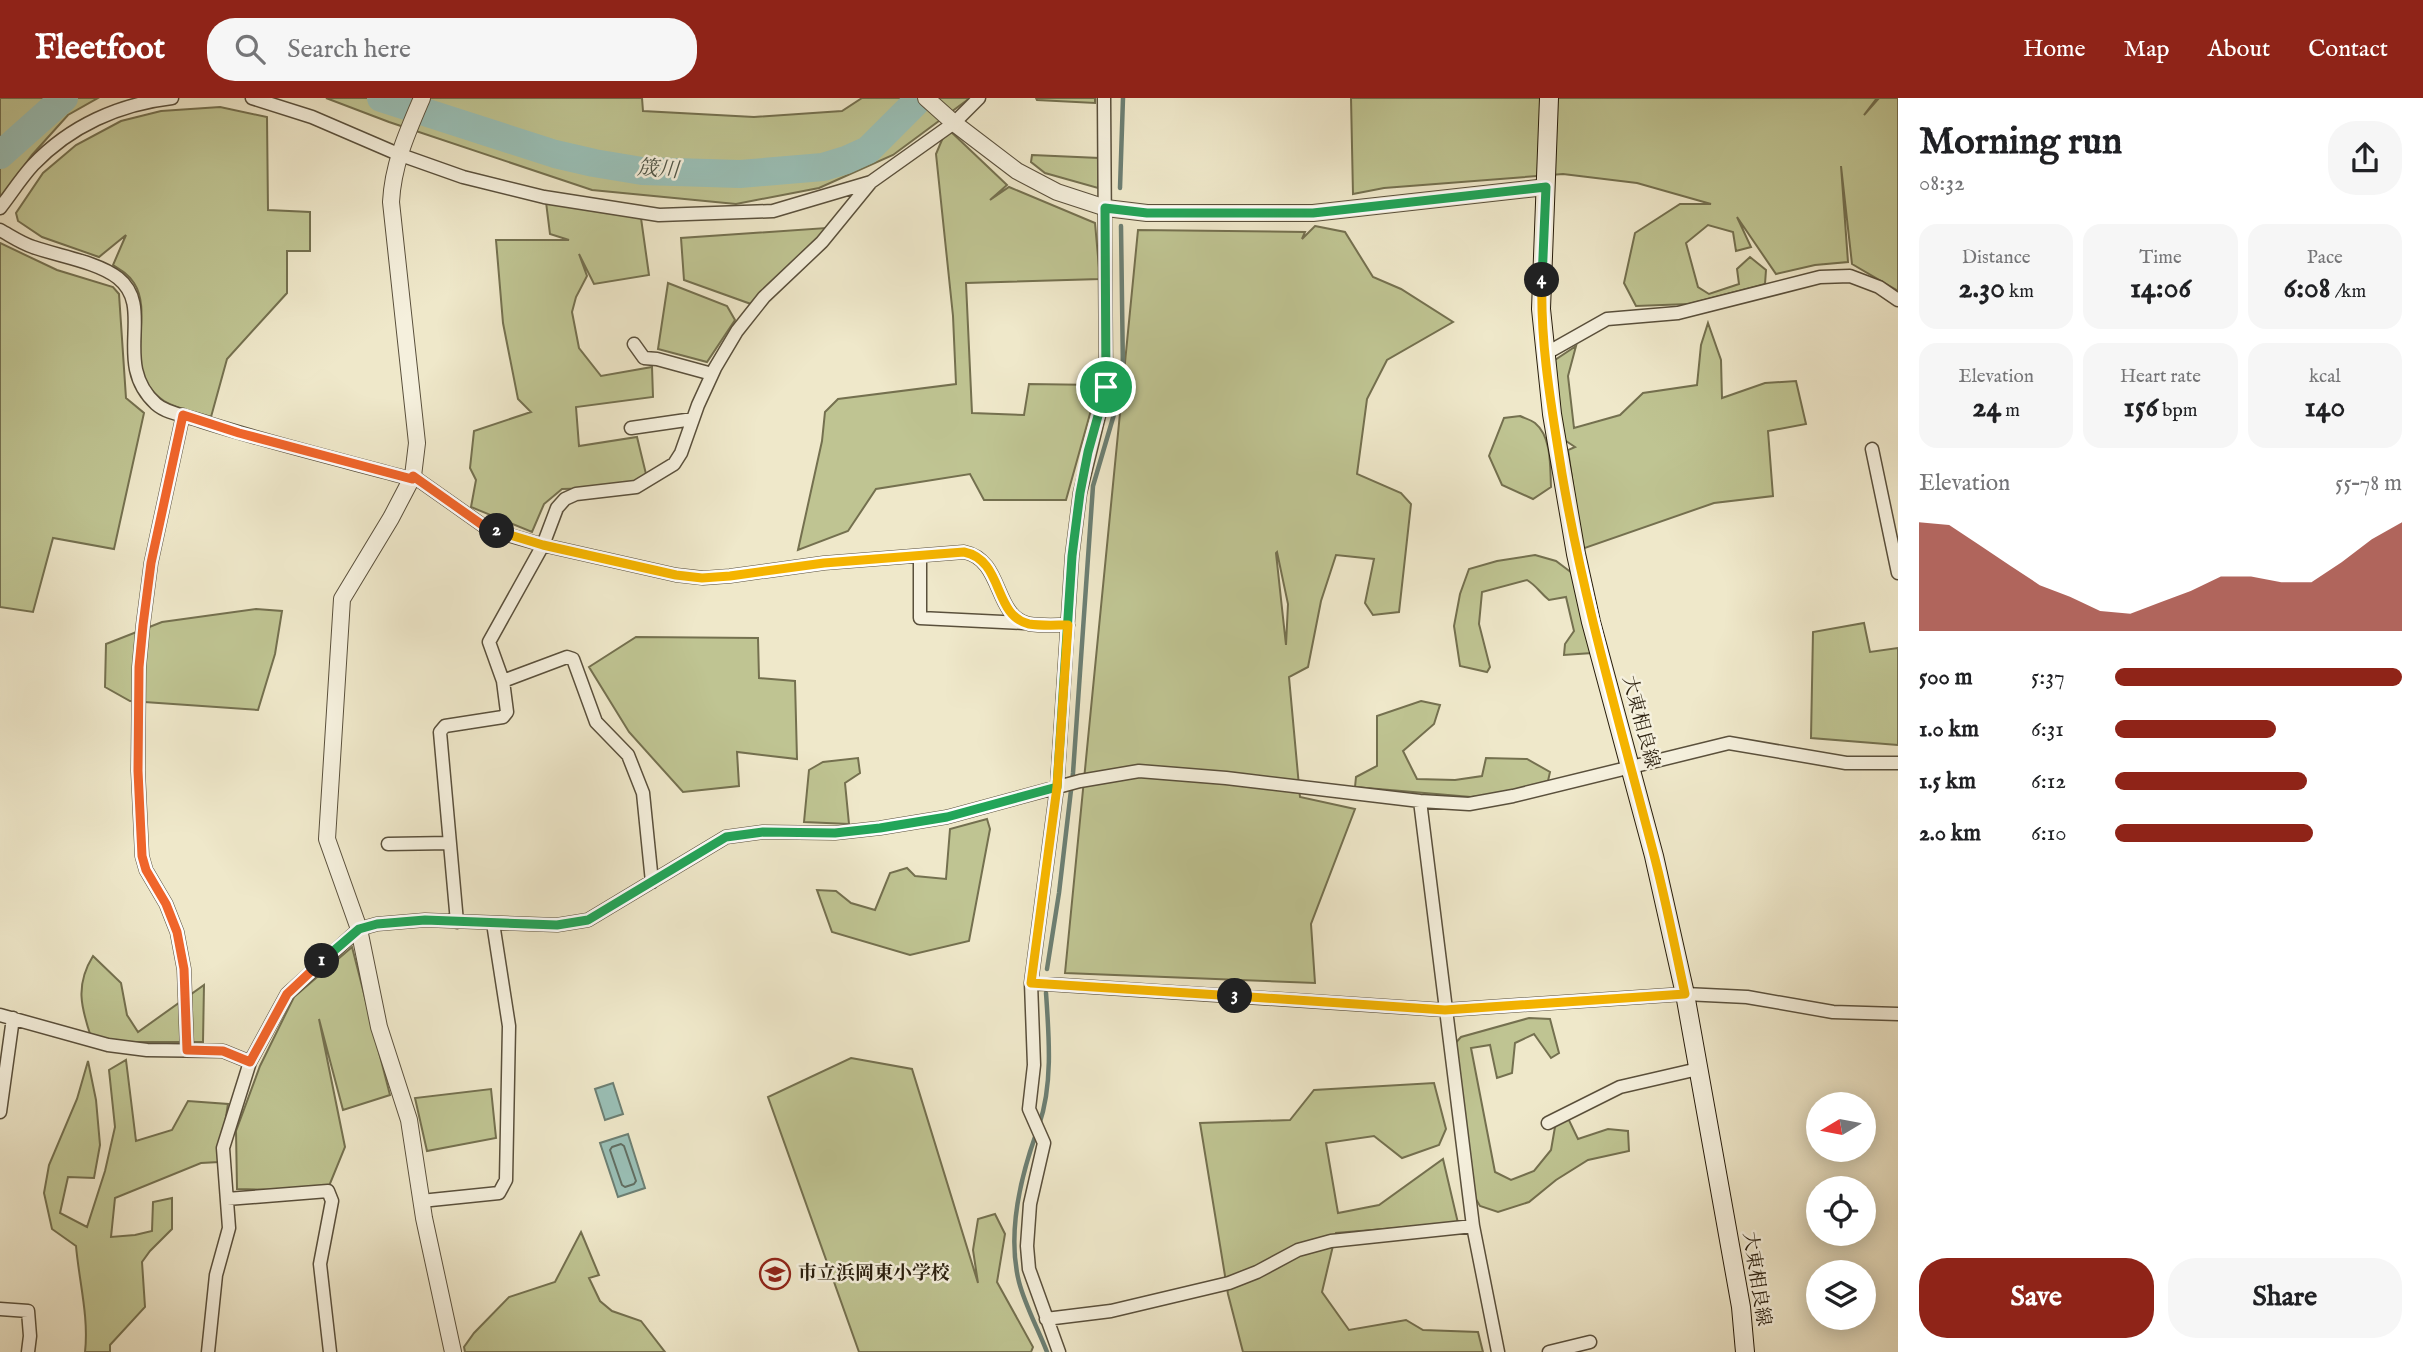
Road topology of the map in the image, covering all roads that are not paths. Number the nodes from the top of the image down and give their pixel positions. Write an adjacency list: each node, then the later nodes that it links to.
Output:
1 (172, 98): 12 (street)
2 (252, 98): 9 (street)
3 (422, 98): 9 (street)
4 (926, 98): 8 (street)
5 (979, 98): 8 (street)
6 (1104, 98): 13 (street)
7 (1549, 98): 11 (main road, 大東相良線)
8 (954, 123): 10 (street); 13 (street)
9 (398, 154): 10 (street); 23 (street)
10 (871, 182): 18 (street)
11 (1546, 187): 13 (street); 17 (main road, 大東相良線)
12 (0, 208)
13 (1105, 208): 28 (street)
14 (0, 230): 19 (street)
15 (1898, 300): 17 (street)
16 (634, 344): 18 (street)
17 (1545, 354): 31 (main road, 大東相良線)
18 (712, 374): 20 (street)
19 (183, 415): 23 (street); 45 (street)
20 (693, 419): 21 (street); 24 (street)
21 (631, 428)
22 (1872, 449): 26 (street)
23 (413, 477): 24 (street); 39 (street)
24 (543, 545): 25 (street); 29 (street)
25 (920, 556): 27 (street); 27 (street)
26 (1898, 573)
27 (1028, 624): 28 (street)
28 (1068, 625): 32 (street)
29 (503, 681): 34 (street); 36 (street)
30 (1898, 763): 31 (street)
31 (1630, 768): 33 (street); 41 (main road, 大東相良線)
32 (1062, 786): 33 (street); 36 (street); 40 (street)
33 (1420, 801): 42 (street)
34 (450, 843): 35 (street); 37 (street)
35 (388, 844)
36 (652, 882): 38 (street)
37 (457, 922): 38 (street); 39 (street)
38 (493, 923): 51 (street)
39 (359, 929): 46 (street); 51 (street)
40 (1031, 983): 42 (street); 54 (street)
41 (1685, 994): 42 (street); 43 (street); 47 (main road, 大東相良線)
42 (1445, 1010): 52 (street)
43 (1898, 1014)
44 (7, 1017): 45 (street); 48 (street)
45 (187, 1050): 46 (street)
46 (250, 1062): 50 (street)
47 (1698, 1069): 49 (street); 63 (main road, 大東相良線)
48 (0, 1112)
49 (1548, 1123)
50 (227, 1199): 57 (street); 58 (street)
51 (421, 1201): 59 (street)
52 (1473, 1226): 54 (street); 61 (street)
53 (0, 1309): 56 (street)
54 (1046, 1319): 60 (street)
55 (1590, 1342): 62 (street)
56 (28, 1352)
57 (208, 1352)
58 (330, 1352)
59 (453, 1352)
60 (1059, 1352)
61 (1498, 1352)
62 (1549, 1352)
63 (1745, 1352)

